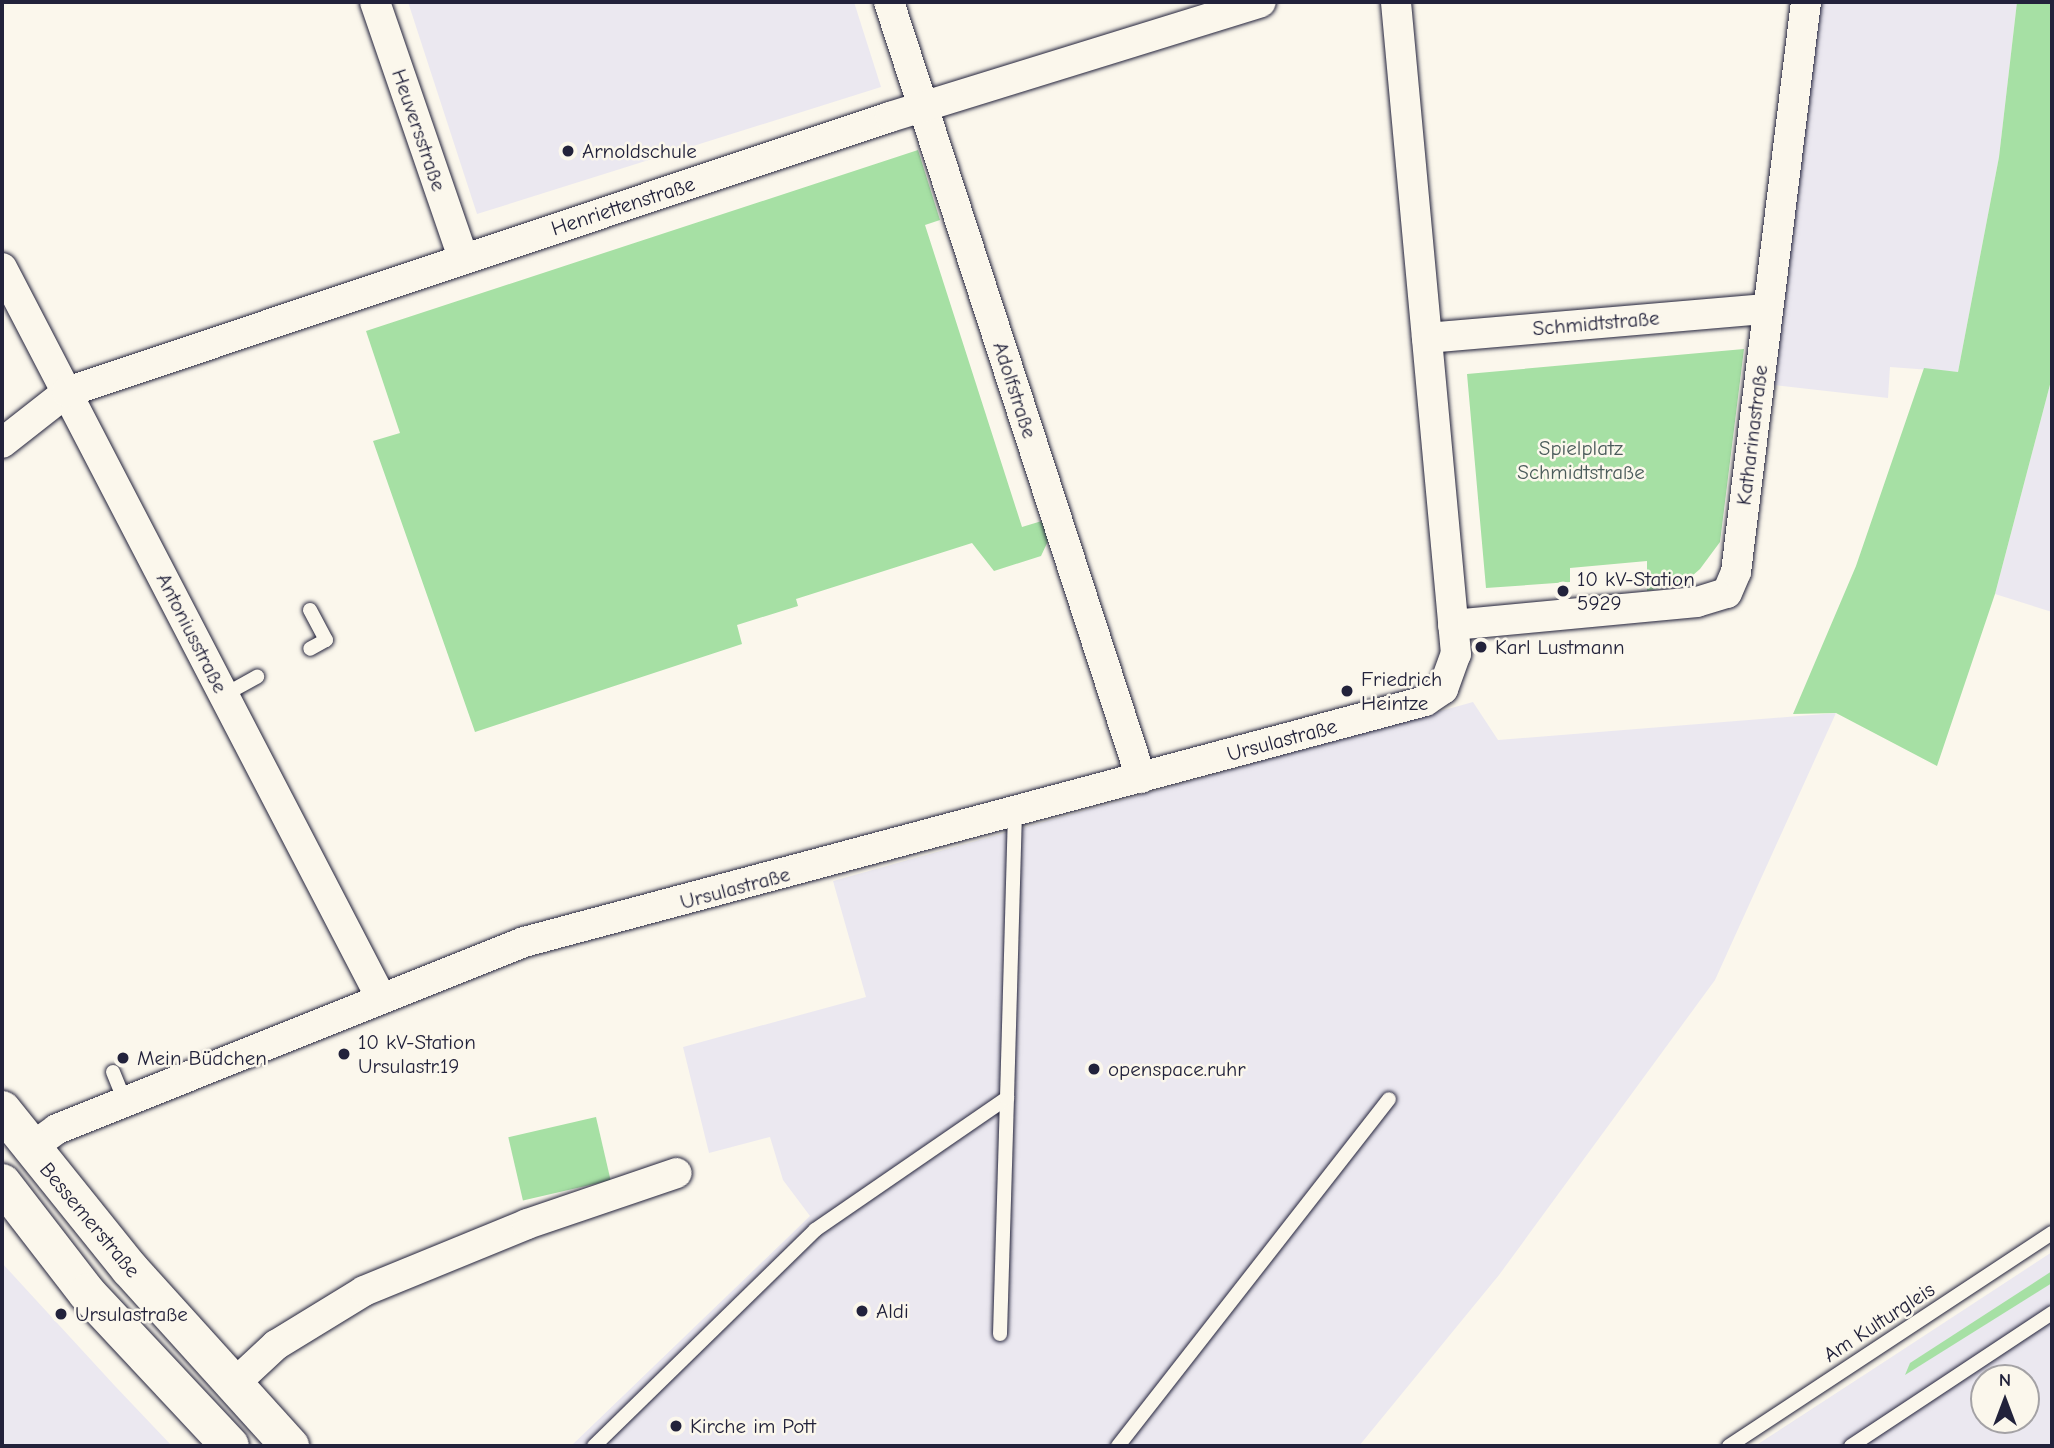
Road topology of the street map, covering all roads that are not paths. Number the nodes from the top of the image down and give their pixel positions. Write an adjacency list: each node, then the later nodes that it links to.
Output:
1 (375, 2): 7 (street, Heuversstraße)
2 (889, 2): 6 (street, Adolfstraße)
3 (1262, 2): 6 (street, Henriettenstraße)
4 (1396, 2): 10 (street)
5 (1806, 2): 9 (street, Katharinastraße)
6 (923, 108): 7 (street, Henriettenstraße); 18 (street, Adolfstraße)
7 (463, 258): 11 (street, Henriettenstraße)
8 (2, 268): 11 (street, Antoniusstraße)
9 (1766, 309): 10 (street, Schmidtstraße); 14 (street, Katharinastraße)
10 (1427, 338): 14 (street)
11 (66, 392): 12 (street, Henriettenstraße); 17 (street, Antoniusstraße)
12 (2, 443)
13 (310, 610): 15 (lane)
14 (1453, 625): 18 (street, Ursulastraße)
15 (310, 649)
16 (257, 677): 17 (lane)
17 (224, 695): 20 (street, Antoniusstraße)
18 (1140, 778): 19 (street, Ursulastraße)
19 (1015, 813): 20 (street, Ursulastraße); 22 (lane)
20 (381, 998): 24 (street, Ursulastraße)
21 (113, 1072): 24 (lane)
22 (1007, 1098): 32 (lane); 36 (lane)
23 (1389, 1099): 37 (lane)
24 (125, 1101): 26 (street, Ursulastraße)
25 (2, 1110): 26 (street, Bessemerstraße)
26 (31, 1149): 27 (street, Bessemerstraße); 33 (street, Bessemerstraße)
27 (2, 1173)
28 (677, 1173): 33 (street)
29 (2, 1183): 34 (street)
30 (2052, 1233): 38 (lane, Am Kulturgleis)
31 (2052, 1313): 39 (lane)
32 (1000, 1334)
33 (233, 1385): 35 (street, Bessemerstraße)
34 (230, 1446)
35 (290, 1446)
36 (594, 1446)
37 (1118, 1446)
38 (1729, 1446)
39 (1851, 1446)

